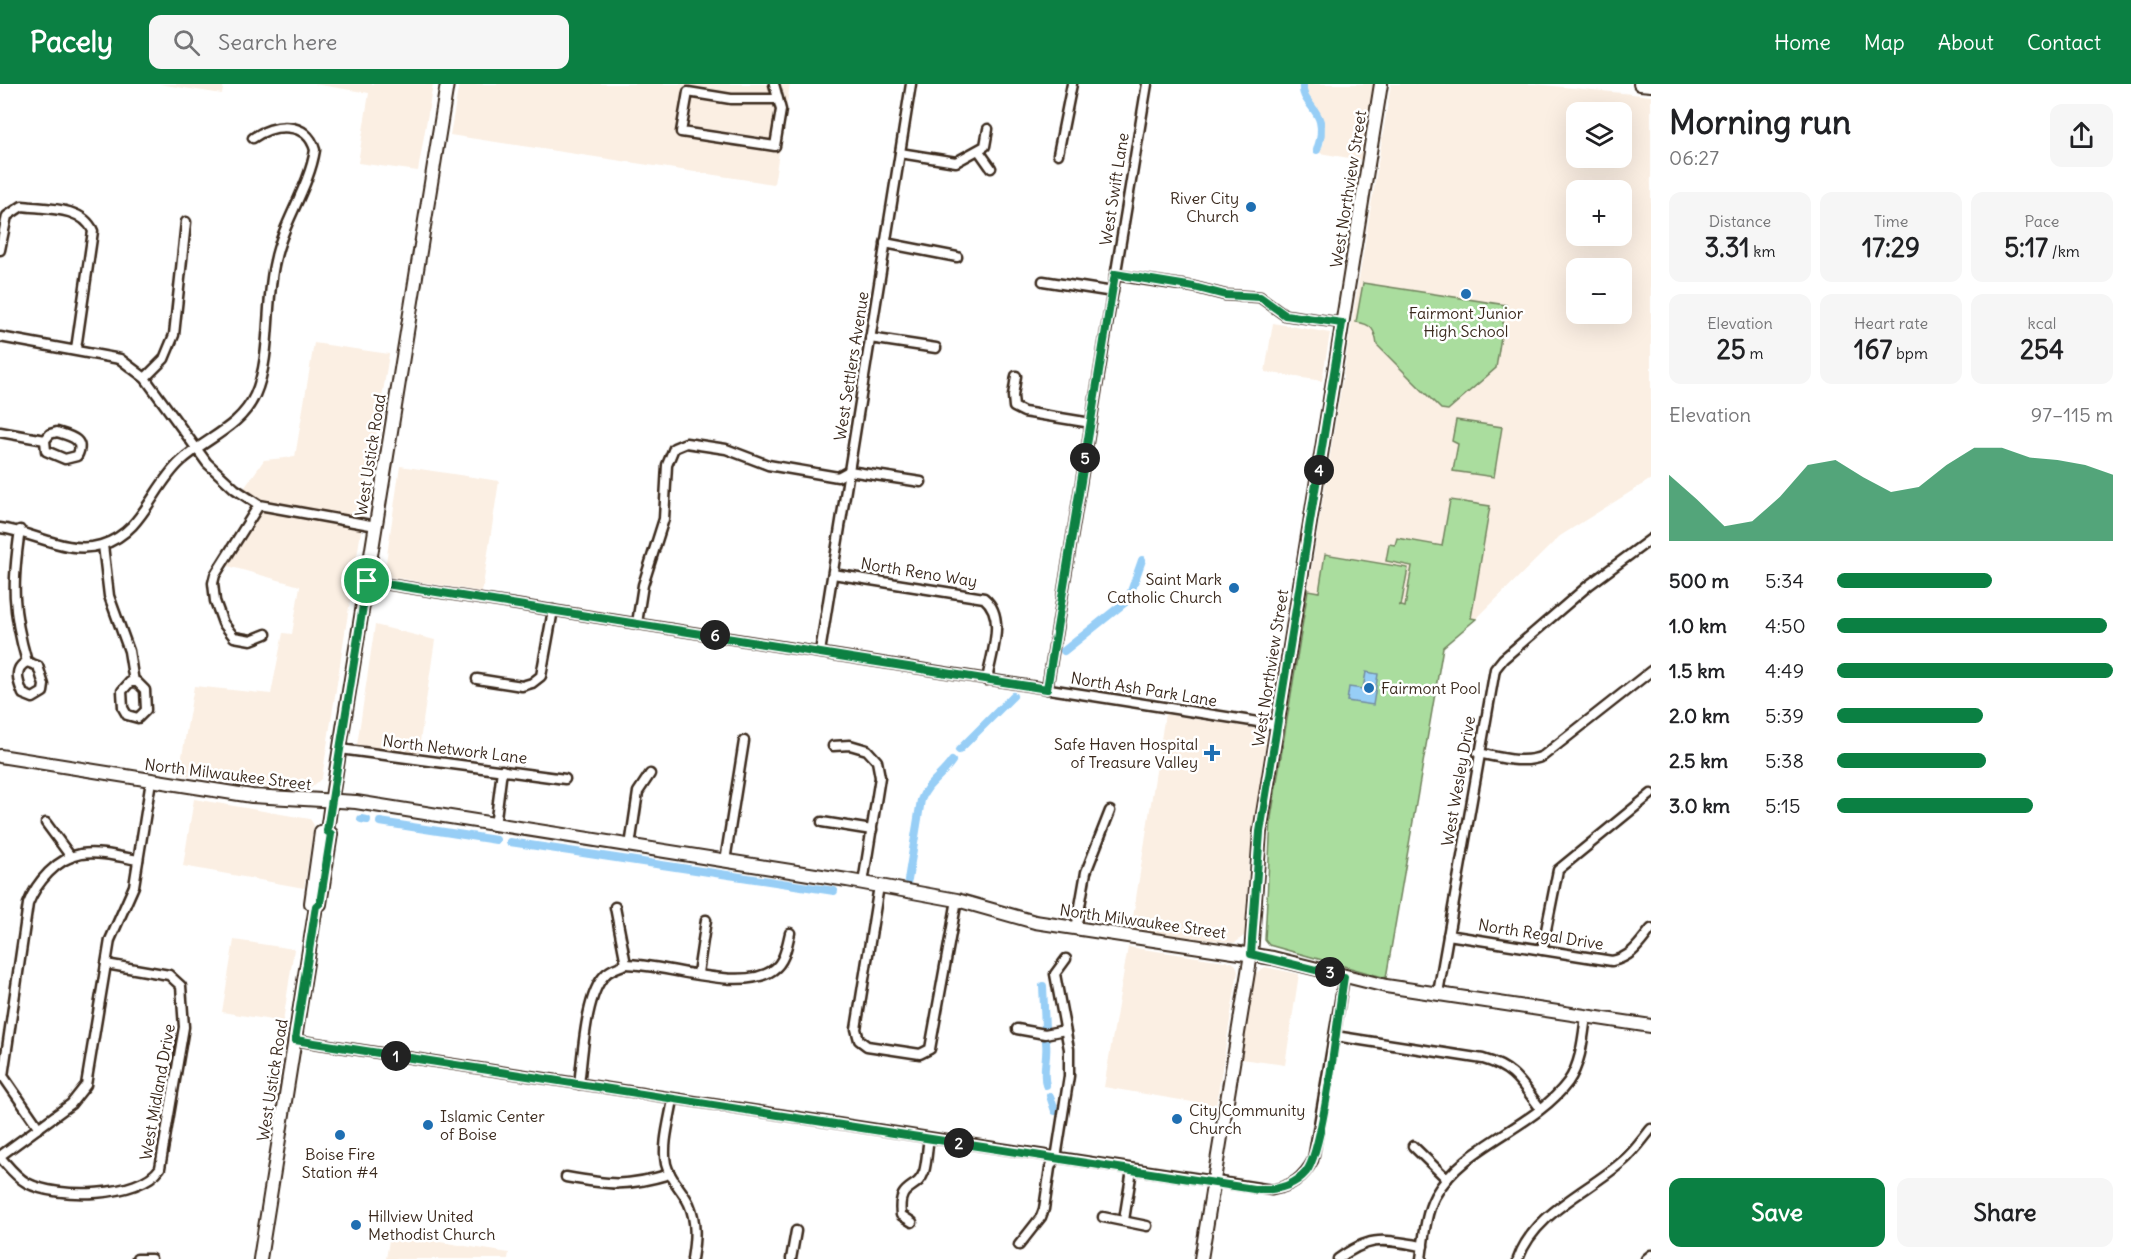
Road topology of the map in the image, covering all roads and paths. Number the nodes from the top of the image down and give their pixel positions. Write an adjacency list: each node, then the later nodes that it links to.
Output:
1 (447, 84): 37 (main road, West Ustick Road)
2 (774, 84): 9 (street)
3 (911, 84): 13 (street, West Settlers Avenue)
4 (1072, 84): 14 (street)
5 (1147, 84): 20 (street, West Swift Lane)
6 (1381, 84): 23 (main road, West Northview Street)
7 (1640, 84): 8 (main road)
8 (1651, 86)
9 (777, 99): 9 (street)
10 (988, 129): 12 (street)
11 (253, 138): 33 (street)
12 (978, 151): 13 (street); 15 (street)
13 (900, 153): 17 (street, West Settlers Avenue)
14 (1058, 154)
15 (991, 168)
16 (186, 222): 29 (street)
17 (885, 243): 19 (street); 25 (street, West Settlers Avenue)
18 (0, 250): 27 (street)
19 (957, 257)
20 (1115, 274): 22 (street, West Swift Lane); 23 (street)
21 (1043, 281): 22 (street)
22 (1113, 292): 30 (street, West Swift Lane)
23 (1342, 323): 54 (main road, West Northview Street)
24 (0, 337): 27 (street)
25 (870, 338): 26 (street); 34 (street, West Settlers Avenue)
26 (936, 348)
27 (76, 349): 29 (street)
28 (1016, 376): 30 (street)
29 (145, 378): 33 (street)
30 (1091, 423): 53 (street, West Swift Lane)
31 (0, 432): 32 (street)
32 (45, 440)
33 (196, 448): 36 (street); 41 (street)
34 (849, 471): 35 (street); 42 (street, West Settlers Avenue); 45 (street)
35 (921, 482)
36 (259, 505): 37 (street); 46 (street)
37 (376, 526): 43 (main road, West Ustick Road)
38 (0, 528): 39 (street)
39 (20, 530): 41 (street); 48 (street)
40 (1651, 539): 58 (street, West Wesley Drive)
41 (103, 545): 52 (street)
42 (833, 574): 47 (street, West Settlers Avenue); 51 (street, North Reno Way)
43 (367, 581): 44 (street, North Ash Park Lane); 57 (main road, West Ustick Road)
44 (553, 610): 45 (street, North Ash Park Lane); 50 (street)
45 (637, 623): 47 (street, North Ash Park Lane)
46 (266, 634)
47 (820, 652): 51 (street, North Ash Park Lane)
48 (27, 662)
49 (1651, 671): 58 (street)
50 (477, 679)
51 (987, 680): 53 (street, North Ash Park Lane)
52 (134, 681)
53 (1047, 689): 54 (street, North Ash Park Lane)
54 (1277, 725): 85 (main road, West Northview Street)
55 (744, 741): 74 (street)
56 (833, 747): 70 (street)
57 (340, 748): 60 (street, North Network Lane); 65 (main road, West Ustick Road)
58 (1478, 753): 83 (street, West Wesley Drive)
59 (0, 756): 63 (main road, North Milwaukee Street)
60 (502, 770): 62 (street, North Network Lane); 69 (street)
61 (650, 774): 71 (street)
62 (565, 779)
63 (151, 781): 65 (main road, North Milwaukee Street); 73 (street)
64 (1651, 794): 84 (street)
65 (331, 803): 69 (main road, North Milwaukee Street); 97 (main road, West Ustick Road)
66 (1110, 811): 80 (street)
67 (822, 822): 70 (street)
68 (46, 823): 72 (street)
69 (495, 826): 71 (main road, North Milwaukee Street)
70 (872, 830): 75 (street)
71 (630, 846): 74 (main road, North Milwaukee Street)
72 (71, 857): 73 (street); 101 (street)
73 (138, 860): 87 (street)
74 (725, 861): 75 (main road, North Milwaukee Street)
75 (863, 883): 76 (main road, North Milwaukee Street)
76 (879, 886): 77 (main road, North Milwaukee Street); 77 (street)
77 (957, 900): 80 (main road, North Milwaukee Street)
78 (615, 907): 88 (street)
79 (706, 920): 89 (street)
80 (1076, 929): 85 (main road, North Milwaukee Street)
81 (1651, 929): 84 (street, North Regal Drive)
82 (790, 933): 89 (street)
83 (1448, 935): 84 (street, North Regal Drive); 91 (street, West Wesley Drive)
84 (1542, 950)
85 (1251, 954): 90 (main road, North Milwaukee Street); 111 (main road, West Northview Street)
86 (1066, 959): 95 (street)
87 (106, 964): 101 (street); 105 (street, West Midland Drive)
88 (626, 964): 89 (street); 98 (street)
89 (698, 973)
90 (1344, 977): 91 (main road, North Milwaukee Street); 96 (street)
91 (1437, 993): 92 (main road, North Milwaukee Street)
92 (1586, 1016): 93 (main road, North Milwaukee Street); 100 (street)
93 (1651, 1026)
94 (1017, 1029): 95 (street)
95 (1065, 1030): 106 (street)
96 (1335, 1036): 100 (street); 111 (street)
97 (295, 1040): 98 (street); 122 (main road, West Ustick Road)
98 (579, 1084): 99 (street)
99 (673, 1099): 103 (street); 108 (street)
100 (1540, 1108): 110 (street)
101 (39, 1128): 105 (street)
102 (1651, 1130): 128 (street)
103 (929, 1138): 106 (street); 114 (street)
104 (1413, 1146): 110 (street)
105 (0, 1156)
106 (1055, 1157): 107 (street); 117 (street)
107 (1132, 1170): 111 (street); 113 (street)
108 (669, 1174): 109 (street); 123 (street)
109 (566, 1177)
110 (1447, 1179): 118 (street)
111 (1213, 1182): 125 (main road, West Northview Street)
112 (1103, 1217): 113 (street)
113 (1124, 1220): 115 (street)
114 (912, 1222)
115 (1147, 1226)
116 (796, 1231): 124 (street)
117 (1019, 1245)
118 (1423, 1246): 126 (street); 127 (street)
119 (1651, 1255): 129 (street)
120 (137, 1259): 121 (street)
121 (151, 1259)
122 (260, 1259)
123 (692, 1259)
124 (791, 1259)
125 (1201, 1259)
126 (1338, 1259)
127 (1421, 1259)
128 (1518, 1259)
129 (1646, 1259)

